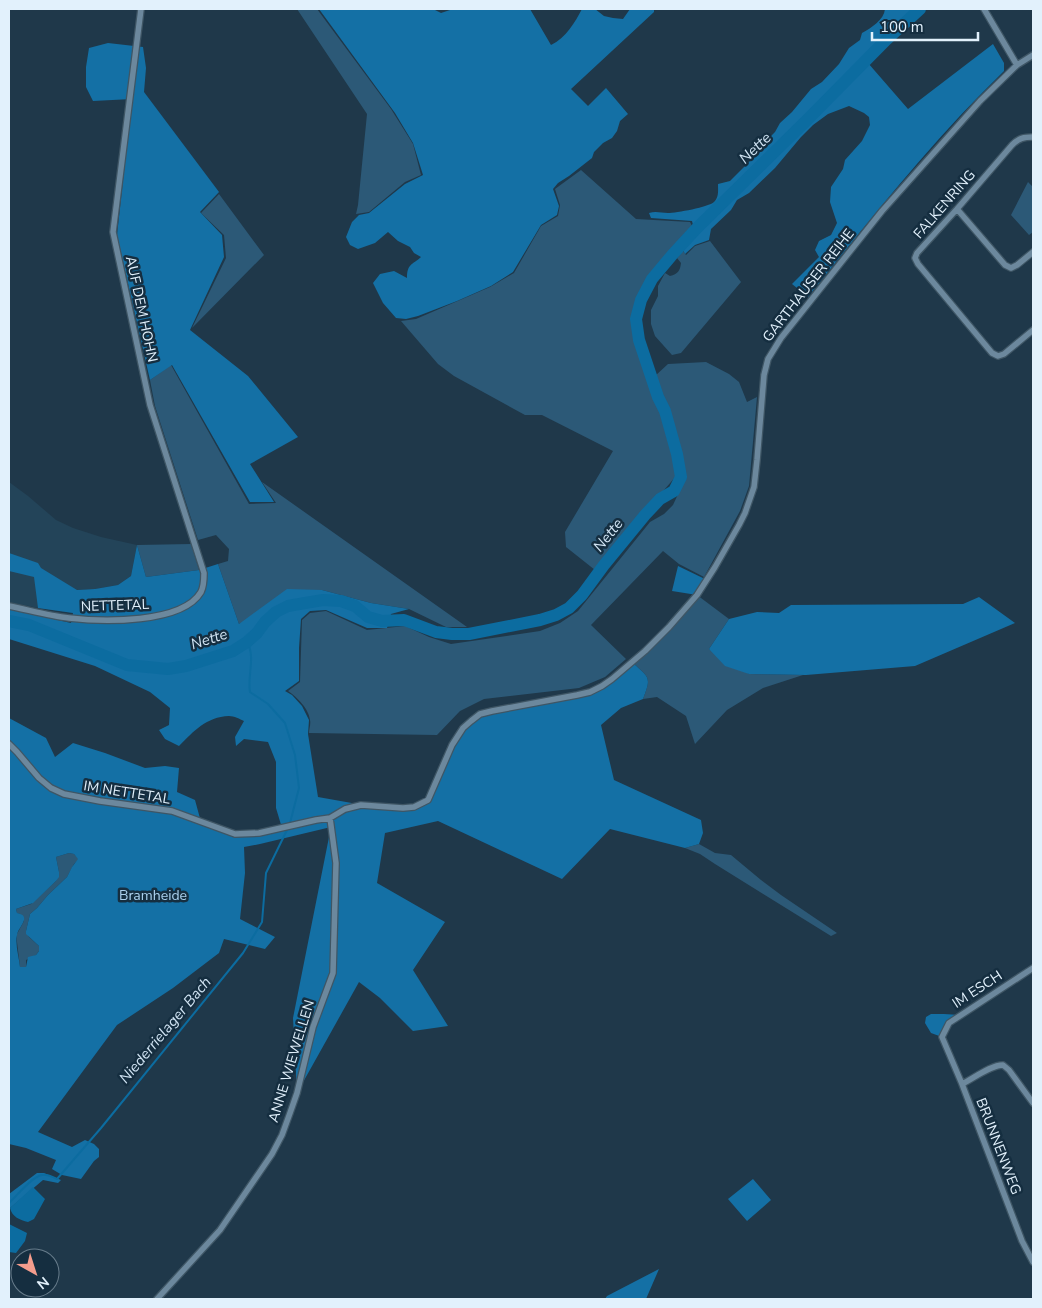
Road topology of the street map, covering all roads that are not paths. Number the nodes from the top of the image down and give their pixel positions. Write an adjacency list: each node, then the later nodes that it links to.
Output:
1 (141, 9): 9 (street, AUF DEM HOHN)
2 (984, 9): 4 (street)
3 (1033, 55): 4 (street, GARTHAUSER REIHE)
4 (1016, 65): 12 (street, GARTHAUSER REIHE)
5 (1033, 137): 6 (street, FALKENRING)
6 (957, 209): 7 (street); 8 (street, FALKENRING)
7 (1033, 252)
8 (1033, 330)
9 (190, 603): 10 (street, NETTETAL)
10 (9, 606)
11 (9, 744): 13 (street, IM NETTETAL)
12 (330, 818): 13 (street, GARTHAUSER REIHE); 19 (street, ANNE WIEWELLEN)
13 (316, 820)
14 (1033, 968): 15 (street, IM ESCH)
15 (942, 1038): 16 (street, BRUNNENWEG)
16 (962, 1084): 17 (street); 18 (street, BRUNNENWEG)
17 (1033, 1103)
18 (1033, 1262)
19 (157, 1299)

